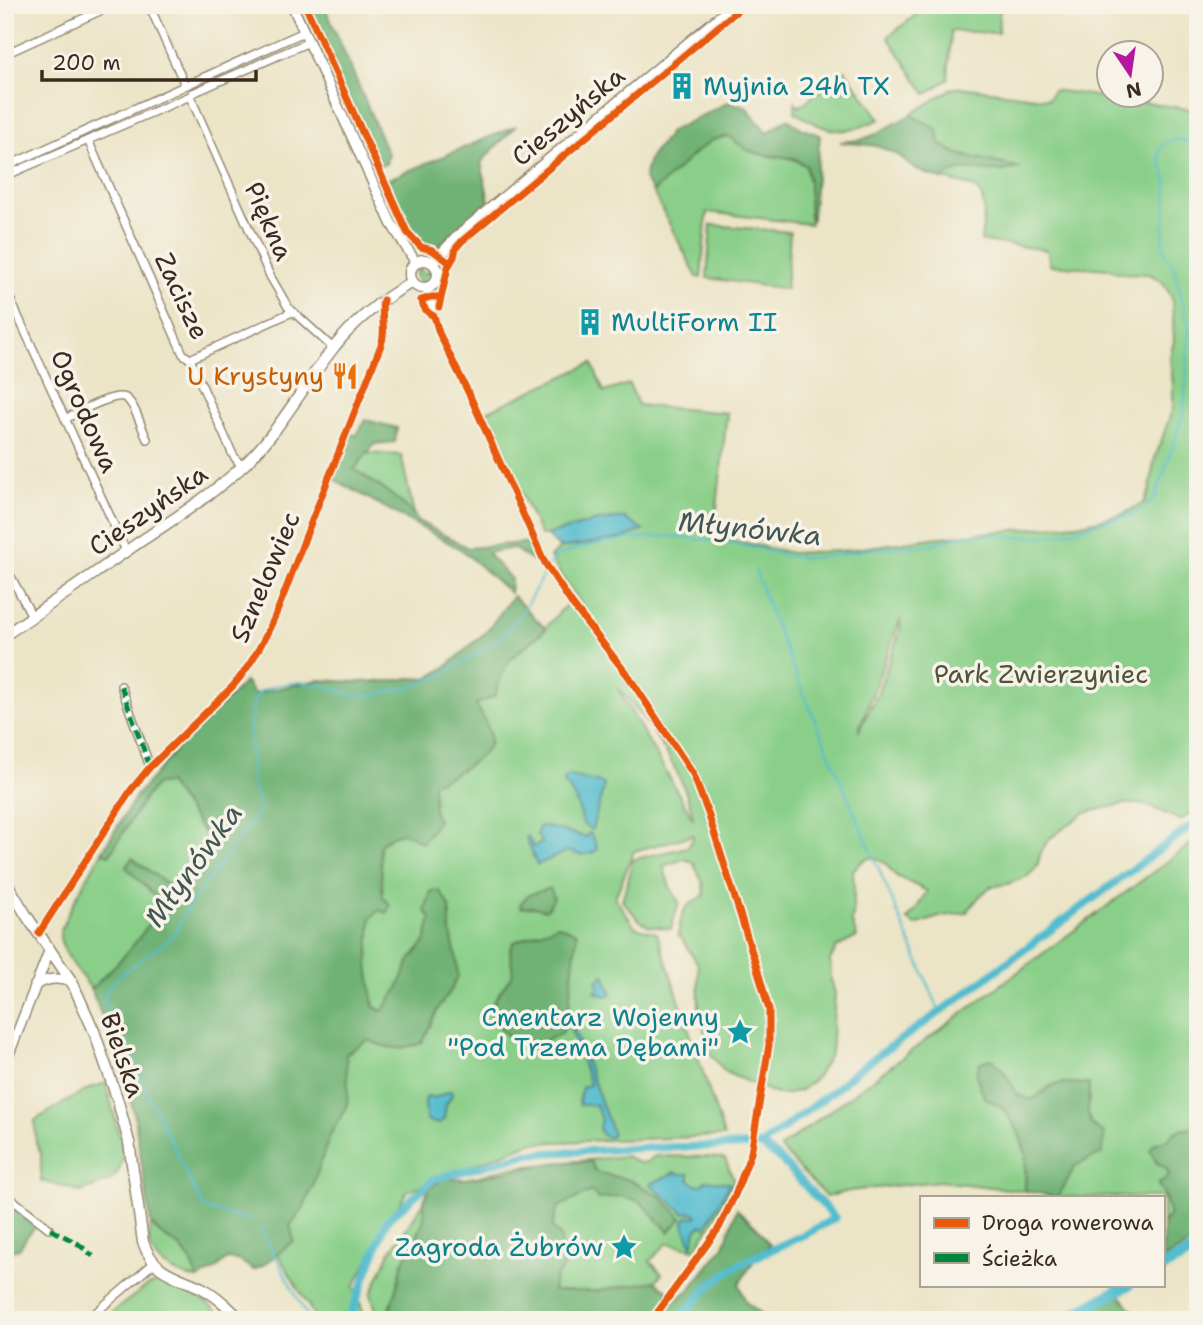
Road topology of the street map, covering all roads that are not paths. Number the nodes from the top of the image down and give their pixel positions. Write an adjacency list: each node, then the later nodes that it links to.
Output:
1 (113, 5): 7 (street)
2 (149, 5): 8 (street, Piękna)
3 (292, 5): 5 (street)
4 (734, 5): 13 (main road, Cieszyńska)
5 (304, 32): 6 (street); 8 (street)
6 (309, 42): 8 (street); 12 (street)
7 (5, 54)
8 (188, 90): 9 (street); 10 (street); 18 (street, Piękna)
9 (88, 140): 11 (street); 22 (street, Zacisze)
10 (5, 167)
11 (5, 176)
12 (416, 263): 13 (main road); 14 (main road)
13 (433, 263): 16 (main road)
14 (412, 282): 16 (main road); 17 (main road, Cieszyńska)
15 (5, 288): 23 (street, Ogrodowa)
16 (427, 288): 27 (street)
17 (383, 300): 19 (main road, Cieszyńska); 20 (street, Sznelowiec)
18 (292, 312): 21 (street, Piękna); 22 (street)
19 (364, 315): 20 (street); 21 (main road, Cieszyńska)
20 (383, 321): 32 (street, Sznelowiec)
21 (333, 348): 25 (main road, Cieszyńska)
22 (190, 359): 25 (street, Zacisze)
23 (65, 419): 24 (street); 26 (street, Ogrodowa)
24 (147, 439)
25 (242, 467): 26 (main road, Cieszyńska)
26 (126, 551): 29 (main road, Cieszyńska)
27 (545, 563)
28 (5, 566): 29 (street)
29 (32, 617): 30 (main road, Cieszyńska)
30 (5, 635)
31 (121, 686): 32 (street)
32 (150, 767): 34 (street, Sznelowiec)
33 (5, 880): 34 (main road, Bielska)
34 (39, 933): 35 (main road, Bielska)
35 (50, 949): 36 (main road, Bielska); 37 (street)
36 (72, 982): 37 (street); 41 (main road, Bielska)
37 (35, 985): 38 (street)
38 (5, 1064)
39 (5, 1194): 40 (street)
40 (50, 1229)
41 (154, 1263): 42 (street); 43 (main road)
42 (87, 1320)
43 (240, 1320)

